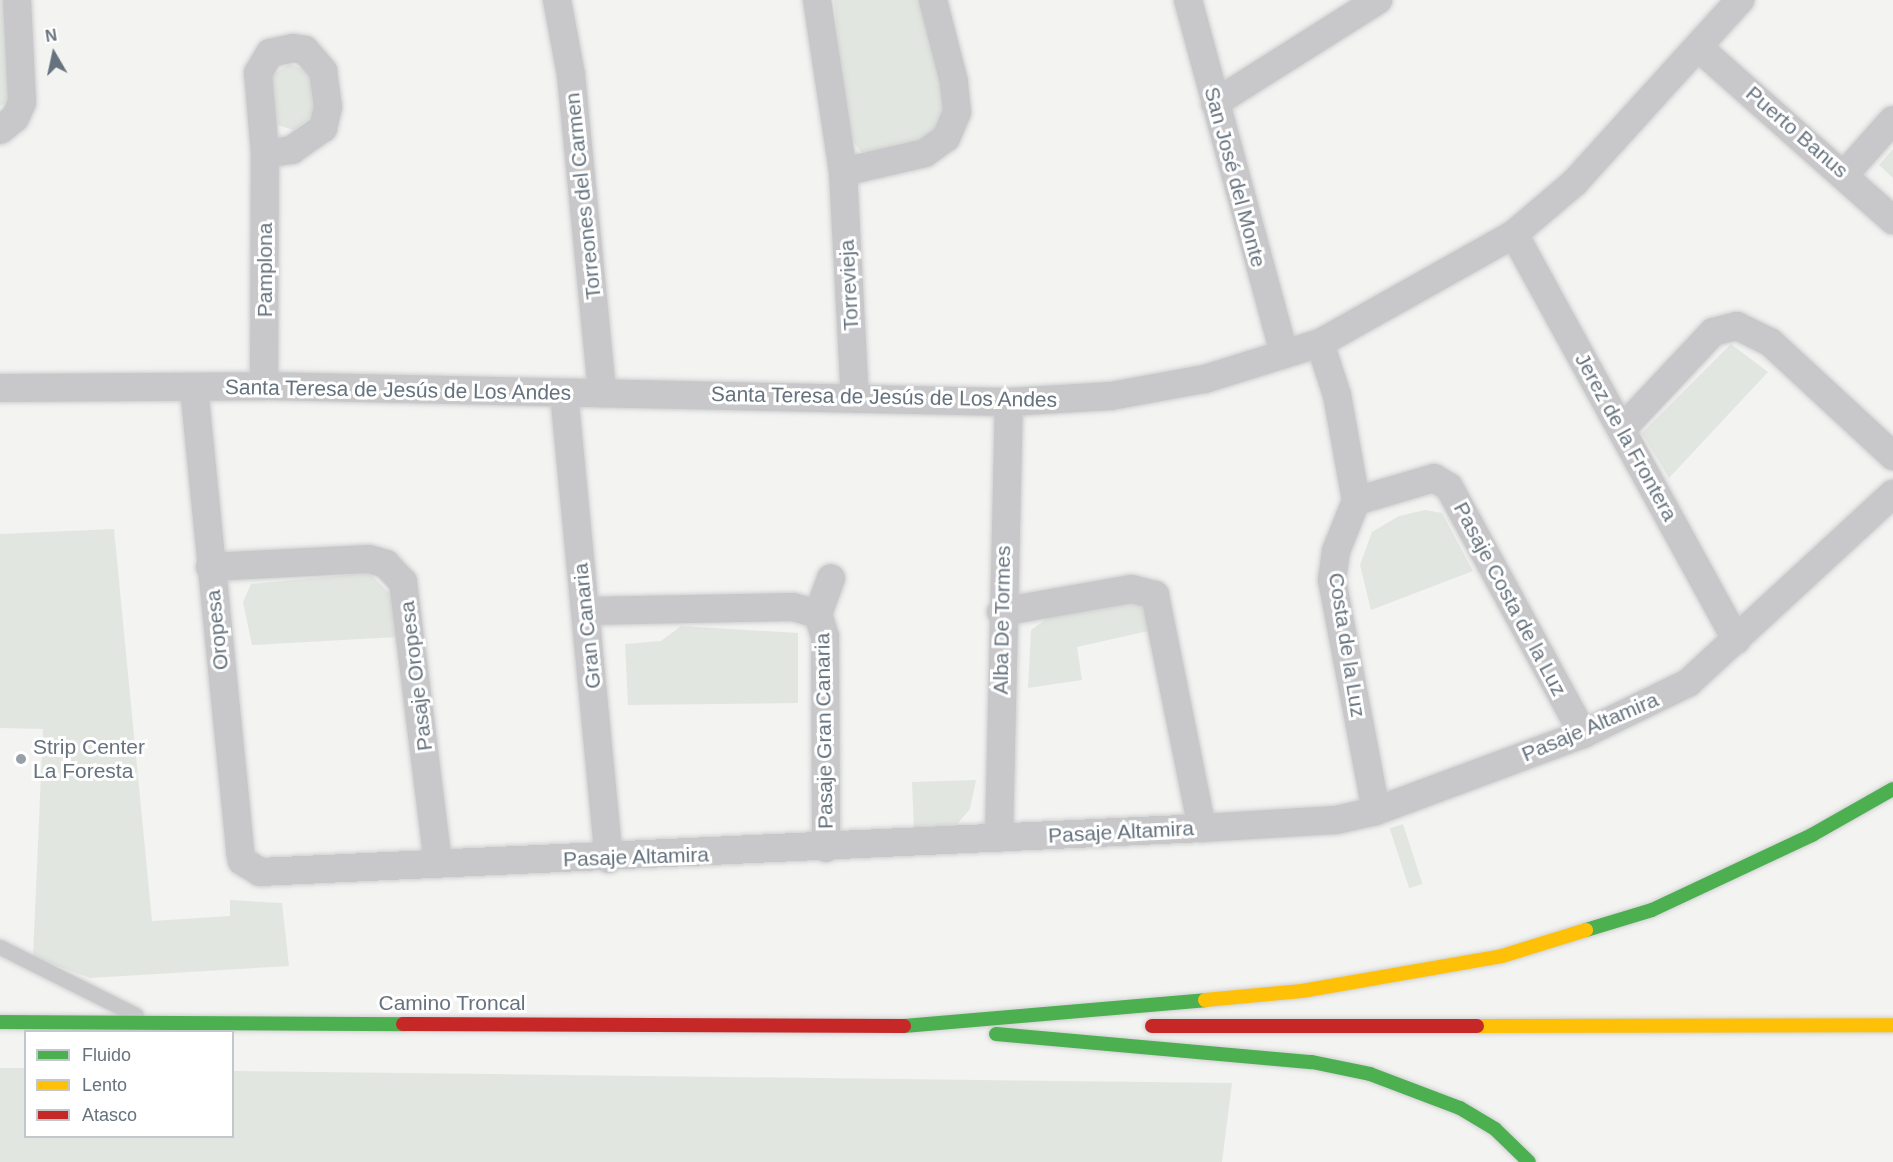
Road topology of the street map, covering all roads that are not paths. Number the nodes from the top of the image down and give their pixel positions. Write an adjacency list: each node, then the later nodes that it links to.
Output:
1 (17, 0): 11 (street)
2 (557, 0): 23 (street, Torreones del Carmen)
3 (817, 0): 13 (street, Torrevieja)
4 (933, 0): 13 (street)
5 (1188, 0): 9 (street, San José del Monte)
6 (1378, 0): 9 (street)
7 (1740, 0): 8 (street, Santa Teresa de Jesús de Los Andes)
8 (1698, 47): 14 (street, Puerto Banus); 16 (street, Santa Teresa de Jesús de Los Andes)
9 (1215, 103): 18 (street, San José del Monte)
10 (1893, 120): 14 (street)
11 (0, 130)
12 (265, 154): 19 (street, Pamplona)
13 (843, 172): 24 (street, Torrevieja)
14 (1845, 174): 15 (street, Puerto Banus)
15 (1893, 220)
16 (1514, 234): 17 (street, Santa Teresa de Jesús de Los Andes); 26 (street, Jerez de la Frontera)
17 (1320, 342): 18 (street, Santa Teresa de Jesús de Los Andes); 29 (street)
18 (1284, 354): 25 (street, Santa Teresa de Jesús de Los Andes)
19 (264, 386): 21 (street, Santa Teresa de Jesús de Los Andes); 22 (street, Santa Teresa de Jesús de Los Andes)
20 (0, 387): 21 (street, Santa Teresa de Jesús de Los Andes)
21 (194, 388): 30 (street, Oropesa)
22 (564, 393): 23 (street, Santa Teresa de Jesús de Los Andes); 32 (street, Gran Canaria)
23 (602, 393): 24 (street, Santa Teresa de Jesús de Los Andes)
24 (855, 399): 25 (street, Santa Teresa de Jesús de Los Andes)
25 (1009, 402): 33 (street, Alba De Tormes)
26 (1623, 429): 27 (street); 35 (street, Jerez de la Frontera)
27 (1893, 456)
28 (1893, 494): 35 (street, Pasaje Altamira)
29 (1356, 501): 36 (street, Pasaje Costa de la Luz); 38 (street, Costa de la Luz)
30 (210, 567): 43 (street, Pasaje Oropesa); 44 (street, Oropesa)
31 (831, 578): 34 (street, Pasaje Gran Canaria)
32 (586, 611): 34 (street, Pasaje Gran Canaria); 42 (street, Gran Canaria)
33 (1001, 612): 39 (street); 40 (street, Alba De Tormes)
34 (818, 614): 41 (street, Pasaje Gran Canaria)
35 (1736, 640): 36 (street, Pasaje Altamira)
36 (1582, 734): 38 (street, Pasaje Altamira)
37 (1893, 789): 49 (main road)
38 (1376, 811): 39 (street, Pasaje Altamira)
39 (1202, 828): 40 (street, Pasaje Altamira)
40 (999, 838): 41 (street, Pasaje Altamira)
41 (826, 848): 42 (street, Pasaje Altamira)
42 (609, 859): 43 (street, Pasaje Altamira)
43 (438, 864): 44 (street, Pasaje Altamira)
44 (250, 869)
45 (0, 947): 47 (lane)
46 (0, 1022): 47 (main road, Camino Troncal)
47 (152, 1023): 49 (main road, Camino Troncal)
48 (1893, 1025): 51 (main road)
49 (904, 1026): 50 (main road); 52 (main road)
50 (1095, 1026)
51 (1130, 1026)
52 (1529, 1162)

